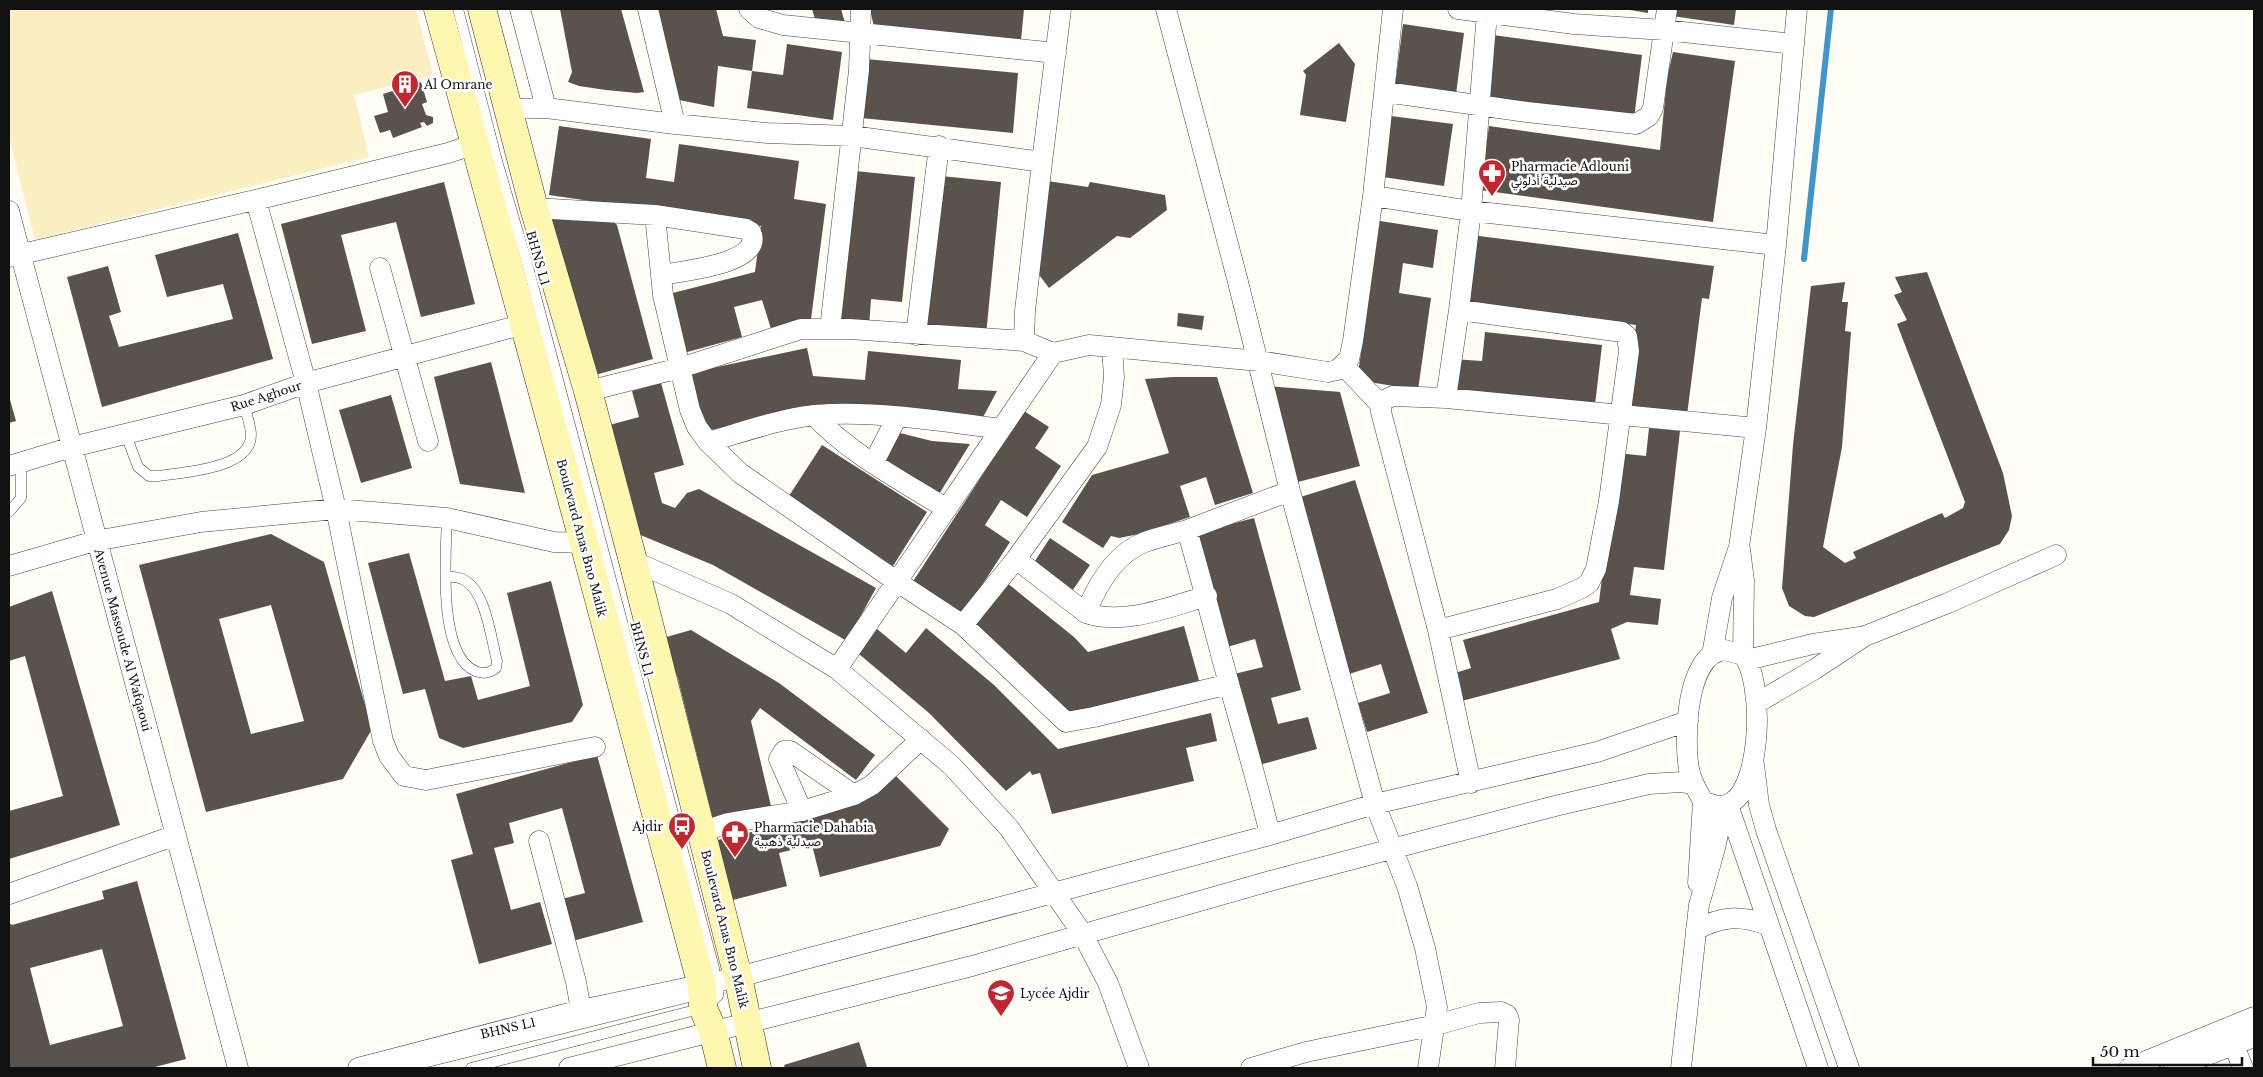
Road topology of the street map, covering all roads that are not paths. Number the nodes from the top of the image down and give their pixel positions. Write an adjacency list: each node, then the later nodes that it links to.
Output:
1 (438, 9): 29 (street, Boulevard Anas Bno Malik)
2 (458, 9): 115 (lane, BHNS L1)
3 (463, 9): 115 (lane, BHNS L1)
4 (482, 9): 26 (street, Boulevard Anas Bno Malik)
5 (520, 9): 25 (street)
6 (648, 9): 27 (street)
7 (750, 9): 18 (street)
8 (861, 9): 20 (street)
9 (1061, 9): 22 (street)
10 (1166, 9): 50 (street)
11 (1393, 9): 23 (street)
12 (1458, 9): 16 (street)
13 (1667, 9): 19 (street)
14 (1798, 9): 21 (street)
15 (1512, 12): 16 (street); 17 (street)
16 (1488, 13): 24 (street)
17 (1575, 16): 19 (street)
18 (783, 17): 20 (street)
19 (1664, 30): 21 (street); 24 (street)
20 (860, 33): 22 (street); 28 (street)
21 (1794, 44): 38 (street)
22 (1056, 53): 31 (street)
23 (1385, 92): 24 (street); 32 (street)
24 (1478, 104): 35 (street)
25 (546, 108): 26 (street); 27 (street)
26 (510, 109): 34 (street, Boulevard Anas Bno Malik)
27 (675, 124): 28 (street)
28 (852, 136): 30 (street); 44 (street)
29 (475, 144): 33 (street); 43 (street, Boulevard Anas Bno Malik)
30 (939, 146): 31 (street); 45 (street)
31 (1042, 162): 46 (street)
32 (1373, 196): 35 (street); 51 (street)
33 (256, 200): 39 (street); 53 (street)
34 (534, 208): 37 (street); 54 (street, Boulevard Anas Bno Malik)
35 (1471, 210): 38 (street); 42 (street)
36 (9, 211): 39 (street, Avenue Massoude Al Wafqaoui)
37 (655, 215): 41 (street); 41 (street)
38 (1776, 245): 61 (street)
39 (15, 256): 66 (street, Avenue Massoude Al Wafqaoui)
40 (380, 268): 49 (street)
41 (661, 275): 52 (street)
42 (1460, 310): 55 (street); 59 (street)
43 (524, 324): 49 (street, Rue Aghour); 76 (street, Boulevard Anas Bno Malik)
44 (830, 329): 45 (street); 52 (street)
45 (916, 335): 46 (street)
46 (1024, 341): 48 (street)
47 (1112, 347): 48 (street); 50 (street); 79 (street)
48 (1053, 353): 62 (street)
49 (405, 357): 53 (street, Rue Aghour); 64 (street)
50 (1258, 361): 51 (street); 69 (street)
51 (1343, 366): 57 (street)
52 (680, 368): 54 (street); 65 (street)
53 (306, 383): 56 (street, Rue Aghour); 70 (street)
54 (588, 391): 80 (street, Boulevard Anas Bno Malik)
55 (1446, 398): 57 (street); 59 (street)
56 (244, 404): 63 (street, Rue Aghour); 63 (lane)
57 (1380, 404): 87 (street)
58 (814, 415): 60 (street); 65 (street); 67 (street)
59 (1622, 416): 61 (street); 87 (street)
60 (897, 417): 62 (street); 67 (street)
61 (1756, 428): 77 (street)
62 (1001, 429): 71 (street)
63 (126, 435): 66 (street, Rue Aghour)
64 (428, 442)
65 (708, 442): 83 (street)
66 (72, 447): 68 (street, Rue Aghour); 75 (street, Avenue Massoude Al Wafqaoui)
67 (874, 462): 71 (street)
68 (15, 465): 72 (lane)
69 (1290, 491): 74 (street); 101 (street)
70 (336, 509): 73 (street); 75 (street); 96 (street)
71 (947, 509): 83 (street)
72 (9, 512)
73 (447, 518): 76 (street); 82 (lane)
74 (1187, 530): 84 (street); 85 (street)
75 (96, 541): 81 (street); 105 (street, Avenue Massoude Al Wafqaoui)
76 (584, 543): 115 (street, Boulevard Anas Bno Malik)
77 (1739, 547): 89 (street); 90 (street)
78 (2056, 555): 88 (street)
79 (1016, 559): 85 (street); 86 (street)
80 (633, 562): 91 (street); 104 (street, Boulevard Anas Bno Malik)
81 (9, 566)
82 (446, 576): 82 (lane)
83 (896, 581): 86 (street); 91 (street)
84 (1207, 596): 85 (street); 92 (street)
85 (1086, 613)
86 (964, 625): 92 (street)
87 (1438, 630): 98 (street)
88 (1865, 636): 90 (street); 93 (street)
89 (1712, 655): 90 (street); 94 (street)
90 (1745, 657): 93 (street)
91 (837, 669): 95 (street)
92 (1229, 684): 106 (street)
93 (1756, 703): 97 (street)
94 (1688, 721): 98 (street); 99 (street)
95 (921, 739): 100 (street); 109 (street)
96 (595, 747)
97 (1754, 753): 102 (street); 136 (street)
98 (1471, 783): 101 (street)
99 (1698, 792): 102 (street); 108 (street); 111 (street)
100 (854, 795): 103 (street); 103 (street)
101 (1375, 804): 106 (street); 108 (street)
102 (1726, 805): 111 (street); 112 (street)
103 (802, 811): 104 (street)
104 (701, 832): 115 (street, Boulevard Anas Bno Malik)
105 (176, 834): 110 (street); 123 (street, Avenue Massoude Al Wafqaoui)
106 (1270, 835): 109 (street)
107 (540, 841): 116 (street)
108 (1392, 849): 114 (street); 119 (street)
109 (1055, 892): 114 (street); 115 (street)
110 (9, 894)
111 (1699, 905): 113 (street)
112 (1767, 925): 113 (street); 135 (street)
113 (1696, 930): 134 (street)
114 (1082, 934): 118 (street); 130 (street)
115 (714, 994): 116 (street); 118 (street, Boulevard Anas Bno Malik); 118 (street); 125 (lane, BHNS L1); 126 (lane); 127 (street); 128 (street, Boulevard Anas Bno Malik)
116 (580, 1010): 124 (street)
117 (2254, 1017): 120 (street)
118 (748, 1022): 129 (street, Boulevard Anas Bno Malik)
119 (1436, 1025): 122 (street); 132 (street); 133 (street)
120 (2230, 1037): 121 (street); 137 (street); 138 (street); 139 (street)
121 (2254, 1037)
122 (1306, 1060): 131 (street)
123 (238, 1068)
124 (358, 1068)
125 (404, 1068)
126 (471, 1068)
127 (569, 1068)
128 (722, 1068)
129 (757, 1068)
130 (1139, 1068)
131 (1252, 1068)
132 (1428, 1068)
133 (1505, 1068)
134 (1681, 1068)
135 (1818, 1068)
136 (1849, 1068)
137 (2128, 1068)
138 (2174, 1068)
139 (2243, 1068)

